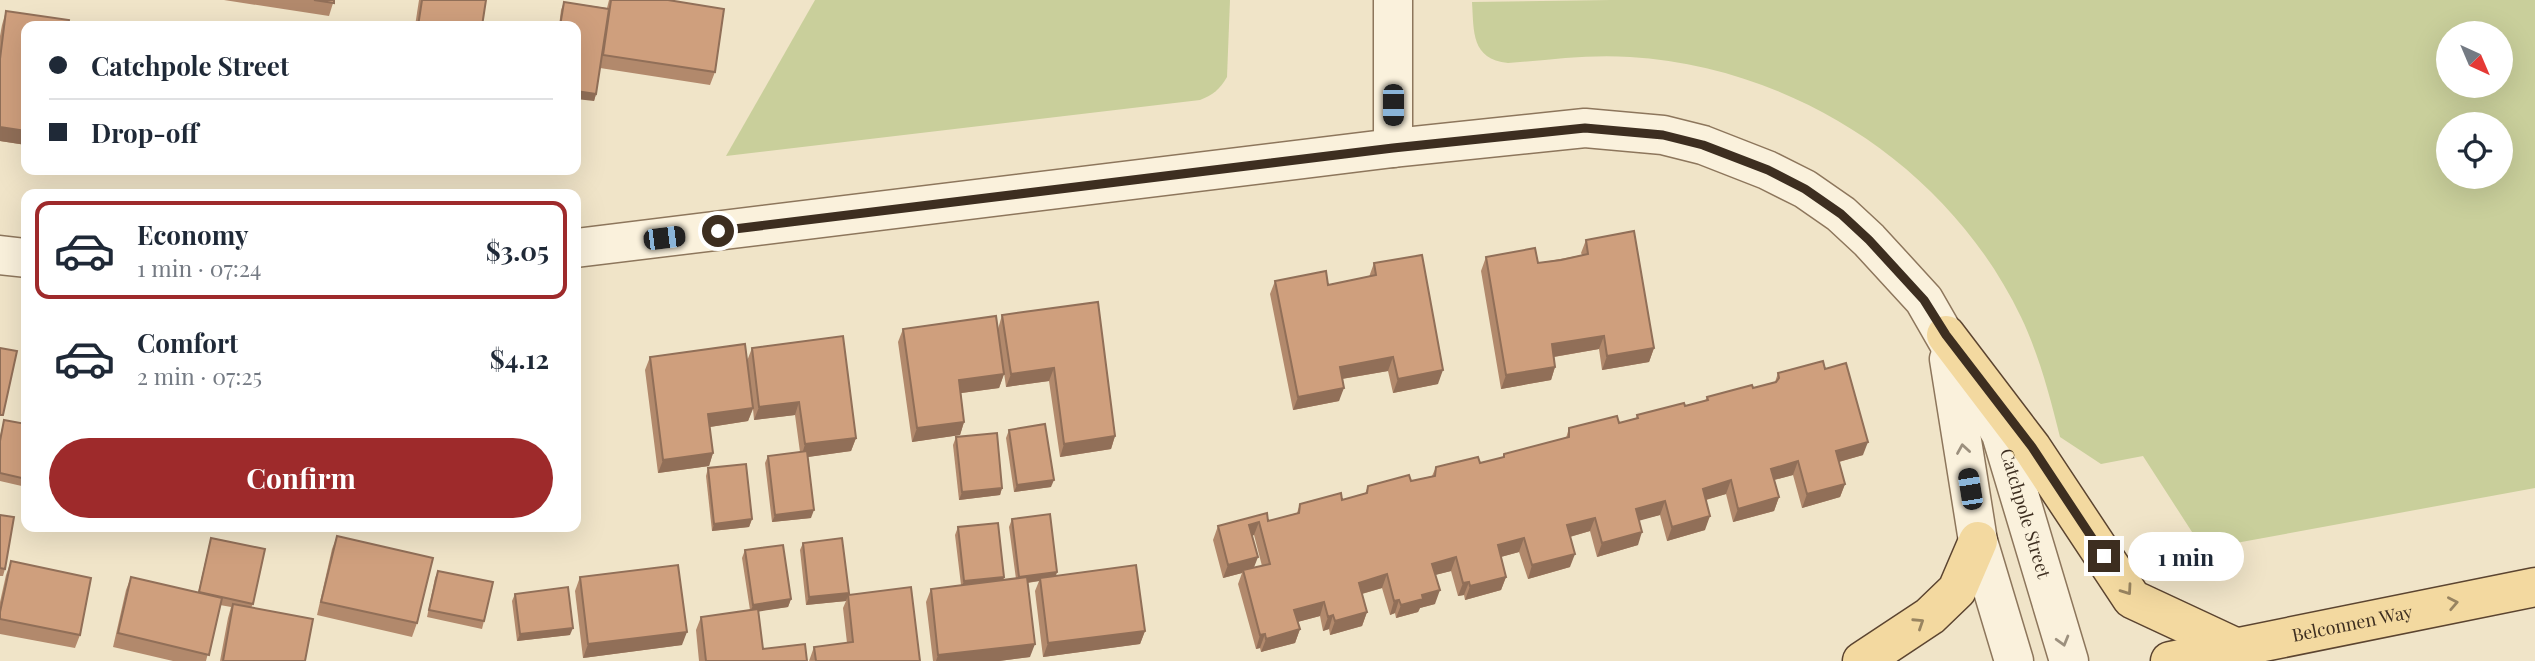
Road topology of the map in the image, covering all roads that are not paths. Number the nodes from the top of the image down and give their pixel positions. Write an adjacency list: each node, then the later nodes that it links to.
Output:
1 (1393, 0): 2 (street)
2 (1393, 148): 3 (street, Catchpole Street); 6 (street, Catchpole Street)
3 (581, 247)
4 (0, 255): 5 (street)
5 (21, 257)
6 (1946, 335): 7 (street, Catchpole Street, one-way to 6); 9 (main road, one-way to 9); 12 (street, Catchpole Street, one-way to 12)
7 (1978, 541): 10 (main road, one-way to 7); 11 (street, Catchpole Street)
8 (2535, 587): 9 (main road, Belconnen Way, one-way to 8)
9 (2235, 647): 13 (main road, Belconnen Way)
10 (1862, 661)
11 (2014, 661)
12 (2069, 661)
13 (2170, 661)

